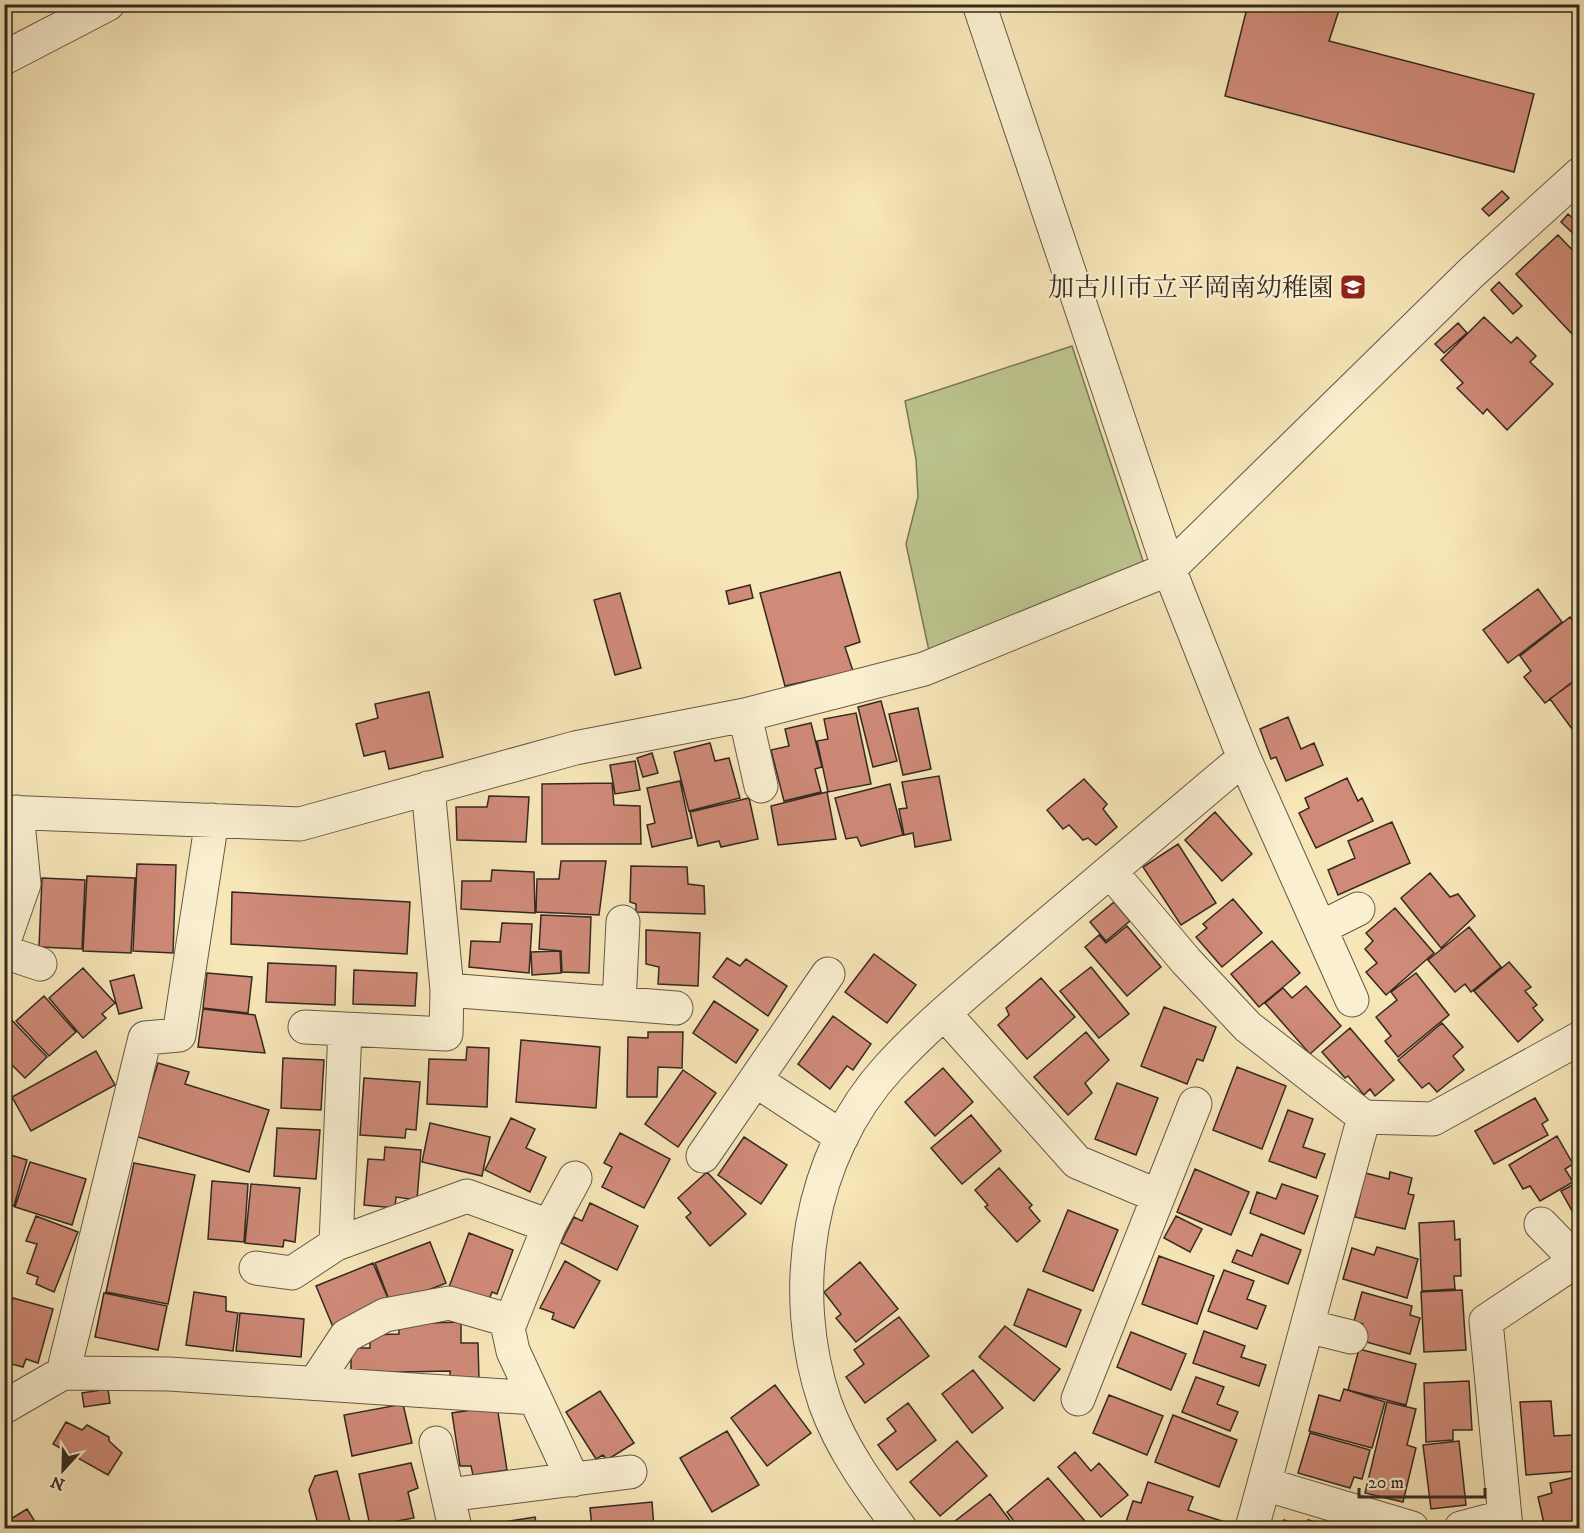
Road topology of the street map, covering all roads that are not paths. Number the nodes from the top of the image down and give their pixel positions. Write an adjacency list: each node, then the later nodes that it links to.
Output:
1 (108, 4): 3 (street)
2 (979, 4): 5 (street)
3 (4, 58)
4 (1580, 174): 5 (street)
5 (1168, 568): 6 (street); 7 (street)
6 (745, 715): 8 (street); 9 (street)
7 (1244, 758): 12 (street); 15 (street)
8 (761, 786)
9 (428, 788): 11 (street); 20 (street)
10 (11, 812): 11 (street); 16 (street)
11 (212, 820): 43 (street)
12 (1110, 871): 24 (street); 30 (street)
13 (1358, 909): 15 (street)
14 (622, 922): 22 (street)
15 (1320, 928): 21 (street)
16 (4, 940)
17 (4, 952): 18 (street)
18 (40, 964)
19 (828, 974): 28 (street)
20 (447, 990): 22 (street); 26 (street)
21 (1352, 1000)
22 (619, 1003): 23 (street)
23 (676, 1008)
24 (944, 1013): 31 (street); 34 (street)
25 (305, 1027): 26 (street)
26 (345, 1029): 37 (street)
27 (1577, 1047): 30 (street)
28 (755, 1080): 31 (street); 32 (street)
29 (1195, 1104): 34 (street)
30 (1364, 1117): 41 (street)
31 (842, 1137): 55 (street)
32 (703, 1156)
33 (575, 1178): 36 (street)
34 (1158, 1196): 46 (street)
35 (1541, 1224): 38 (street)
36 (549, 1226): 37 (street); 40 (street)
37 (336, 1244): 39 (street)
38 (1578, 1262): 53 (street)
39 (256, 1268)
40 (511, 1321): 44 (street); 45 (street)
41 (1307, 1326): 42 (street); 51 (street)
42 (1352, 1337)
43 (63, 1373): 44 (street); 47 (street)
44 (315, 1383): 45 (street)
45 (535, 1398): 50 (street)
46 (1078, 1399)
47 (4, 1407)
48 (436, 1443): 52 (street)
49 (630, 1472): 50 (street)
50 (573, 1480): 52 (street)
51 (1264, 1484): 56 (street); 57 (street)
52 (448, 1495): 54 (street)
53 (1505, 1523): 58 (street)
54 (454, 1528)
55 (900, 1528)
56 (1252, 1528)
57 (1412, 1528)
58 (1461, 1528)

